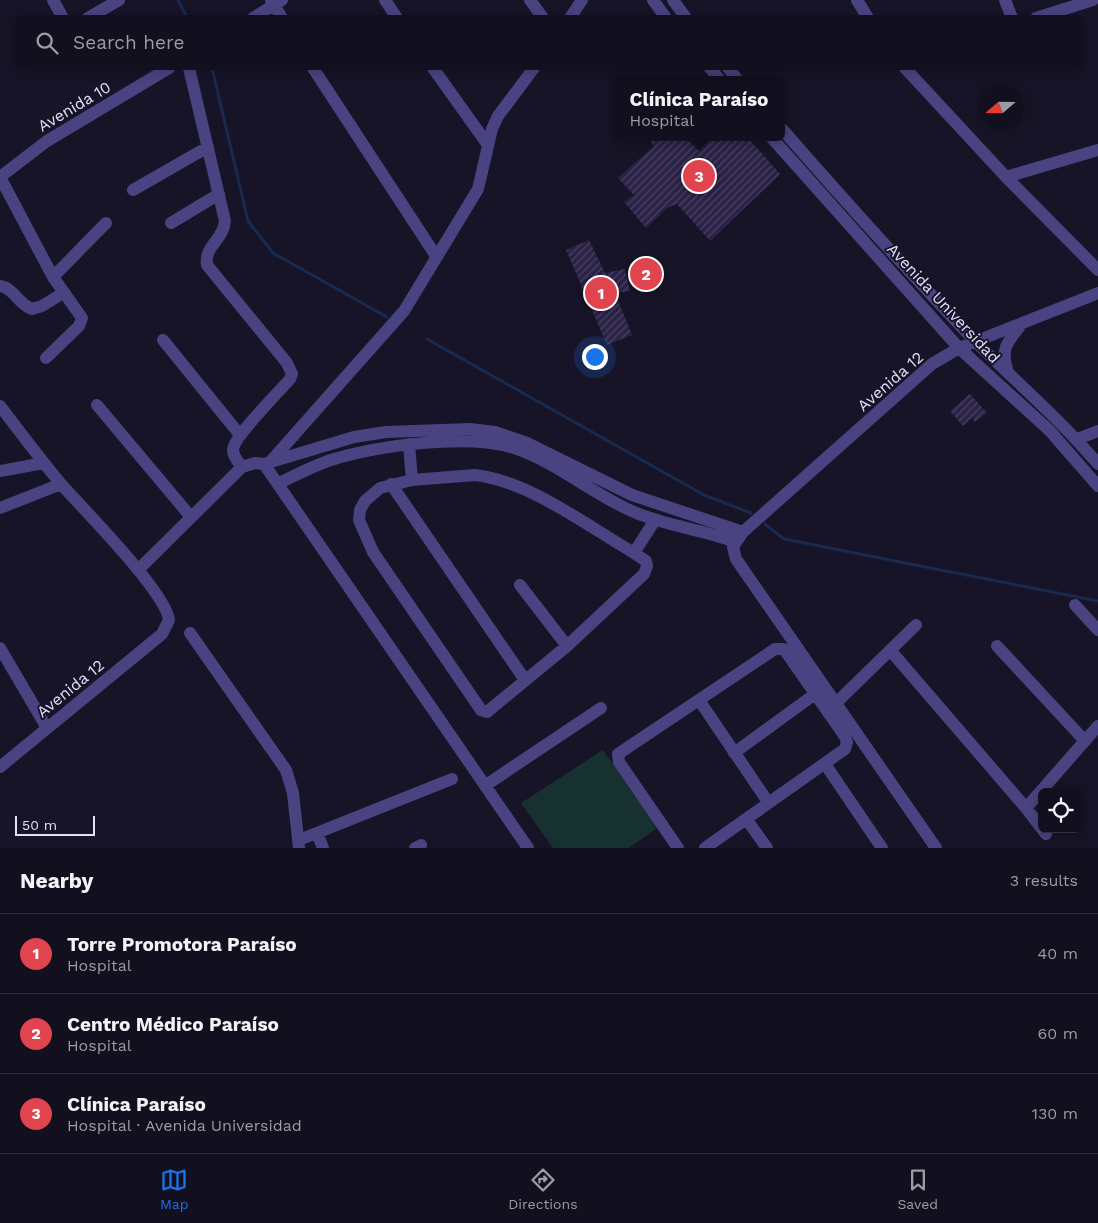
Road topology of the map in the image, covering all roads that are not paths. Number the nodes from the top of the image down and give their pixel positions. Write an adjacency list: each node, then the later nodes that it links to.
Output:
1 (53, 0): 12 (street)
2 (119, 0): 13 (street)
3 (385, 0): 16 (street)
4 (530, 0): 17 (street)
5 (582, 0): 18 (street)
6 (653, 0): 19 (street)
7 (673, 0): 20 (street)
8 (857, 0): 21 (street)
9 (1006, 0): 22 (street)
10 (1093, 0): 23 (street)
11 (275, 2): 14 (street); 15 (street)
12 (61, 15)
13 (93, 15)
14 (257, 15)
15 (281, 15)
16 (395, 15)
17 (541, 15)
18 (572, 15)
19 (664, 15)
20 (684, 15)
21 (866, 15)
22 (1011, 15)
23 (1046, 15)
24 (167, 70): 35 (street, Avenida 10)
25 (189, 70): 33 (street)
26 (314, 70): 43 (street)
27 (434, 70): 32 (street)
28 (532, 70): 32 (street)
29 (907, 70): 38 (street)
30 (785, 132): 51 (street, Avenida Universidad)
31 (775, 141): 52 (street, Avenida Universidad)
32 (488, 145): 43 (street)
33 (208, 147): 39 (street); 40 (street)
34 (1098, 150): 38 (street)
35 (25, 156): 36 (street); 37 (street, Avenida 10)
36 (0, 163)
37 (0, 177): 45 (street)
38 (1006, 177): 44 (street)
39 (132, 190)
40 (219, 194): 42 (street); 58 (street)
41 (106, 223): 45 (street)
42 (171, 223)
43 (436, 256): 61 (street)
44 (1098, 270)
45 (53, 277): 47 (street)
46 (0, 286): 47 (street)
47 (63, 293): 53 (street)
48 (1098, 293): 49 (street, Avenida 12)
49 (1023, 322): 51 (street, Avenida 12); 54 (street)
50 (163, 340): 58 (street)
51 (976, 341): 52 (street, Avenida 12); 54 (street, Avenida Universidad)
52 (959, 348): 70 (street, Avenida Universidad); 74 (street, Avenida 12)
53 (46, 358)
54 (1007, 372): 59 (street, Avenida Universidad)
55 (0, 406): 62 (street)
56 (97, 406): 72 (street)
57 (1098, 431): 59 (street)
58 (240, 435): 64 (street)
59 (1077, 439): 63 (street, Avenida Universidad)
60 (409, 444): 66 (street); 68 (street); 73 (street)
61 (267, 462): 64 (street); 68 (street); 74 (street)
62 (44, 463): 65 (street); 67 (street)
63 (1098, 464)
64 (242, 467): 72 (street)
65 (0, 471)
66 (412, 480): 69 (street); 76 (street)
67 (62, 484): 71 (street); 77 (street)
68 (279, 484): 99 (street)
69 (391, 484): 87 (street); 87 (street)
70 (1098, 486)
71 (0, 508)
72 (191, 517): 77 (street)
73 (655, 520): 75 (street); 76 (street)
74 (743, 532): 75 (street, Avenida 12)
75 (735, 542): 90 (street)
76 (634, 553): 83 (street)
77 (138, 570): 93 (street, Avenida 12)
78 (520, 585): 83 (street)
79 (1075, 605): 81 (street)
80 (916, 625): 86 (street)
81 (1098, 630)
82 (190, 633): 105 (street)
83 (567, 646): 87 (street)
84 (996, 646): 94 (street)
85 (0, 648): 93 (street)
86 (890, 650): 90 (street); 101 (street)
87 (526, 680)
88 (815, 694): 89 (street); 95 (street); 96 (street)
89 (699, 700): 95 (street); 108 (street)
90 (836, 703): 112 (street)
91 (601, 708): 99 (street)
92 (1098, 726): 94 (street)
93 (47, 728): 97 (street, Avenida 12)
94 (1085, 741): 101 (street)
95 (734, 753): 100 (street)
96 (825, 764): 100 (street); 111 (street)
97 (0, 767)
98 (452, 778): 103 (street)
99 (486, 785): 107 (street)
100 (768, 802): 102 (street)
101 (1026, 808): 104 (street)
102 (747, 820): 109 (street); 110 (street)
103 (317, 833): 105 (street); 106 (street)
104 (1046, 834)
105 (299, 844)
106 (323, 848)
107 (528, 848)
108 (678, 848)
109 (705, 848)
110 (767, 848)
111 (882, 848)
112 (936, 848)

